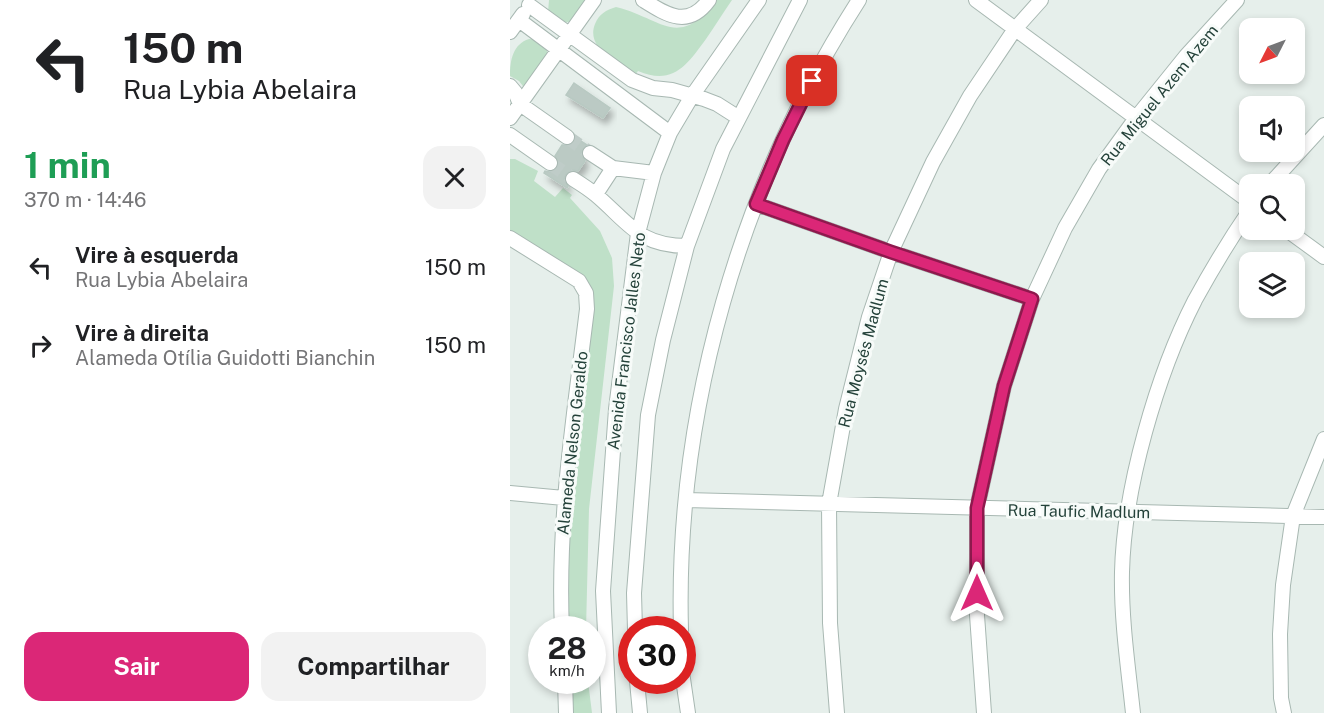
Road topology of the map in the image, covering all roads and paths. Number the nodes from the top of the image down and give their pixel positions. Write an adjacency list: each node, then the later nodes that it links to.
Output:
1 (594, 0): 16 (street)
2 (643, 0): 3 (street)
3 (709, 0)
4 (748, 0): 13 (street)
5 (759, 0): 13 (street, Avenida Francisco Jalles Neto)
6 (800, 0): 22 (street, Avenida Francisco Jalles Neto)
7 (859, 0): 36 (street)
8 (976, 0): 14 (street)
9 (1041, 0): 14 (street, Rua Moysés Madlum)
10 (1237, 0): 23 (street, Rua Miguel Azem Azem)
11 (531, 3): 12 (street); 16 (street)
12 (519, 20): 15 (street); 17 (street)
13 (740, 27): 19 (street, Avenida Francisco Jalles Neto)
14 (1015, 29): 23 (street); 42 (street, Rua Moysés Madlum)
15 (510, 32)
16 (569, 34): 17 (street); 19 (street)
17 (559, 49): 20 (street); 25 (street)
18 (510, 86): 20 (street)
19 (692, 96): 22 (street); 25 (street, Avenida Francisco Jalles Neto)
20 (520, 104): 21 (street); 27 (street)
21 (510, 118)
22 (738, 118): 41 (street, Avenida Francisco Jalles Neto)
23 (1136, 118): 35 (street); 44 (street, Rua Miguel Azem Azem)
24 (1324, 125): 32 (street)
25 (670, 133): 31 (street, Avenida Francisco Jalles Neto)
26 (510, 135): 29 (street)
27 (567, 137)
28 (590, 153): 30 (street)
29 (550, 163)
30 (613, 168): 31 (street); 34 (street)
31 (654, 173): 38 (street, Avenida Francisco Jalles Neto)
32 (1279, 174)
33 (573, 179): 34 (street)
34 (596, 194): 38 (street)
35 (1239, 194)
36 (756, 204): 42 (street); 48 (street)
37 (1239, 226): 51 (street)
38 (638, 233): 41 (street); 61 (street, Avenida Francisco Jalles Neto)
39 (510, 238): 47 (street, Alameda Nelson Geraldo)
40 (1301, 240): 43 (street)
41 (687, 246): 55 (street, Avenida Francisco Jalles Neto)
42 (891, 252): 44 (street); 49 (street, Rua Moysés Madlum)
43 (1324, 257)
44 (1032, 299): 50 (street, Rua Miguel Azem Azem)
45 (1324, 439): 52 (street)
46 (510, 493): 47 (street)
47 (564, 498): 54 (street, Alameda Nelson Geraldo)
48 (686, 500): 49 (street, Rua Taufic Madlum); 56 (street)
49 (829, 504): 50 (street, Rua Taufic Madlum); 64 (street, Rua Moysés Madlum)
50 (977, 508): 51 (street, Rua Taufic Madlum); 65 (street, Rua Miguel Azem Azem)
51 (1127, 512): 52 (street, Rua Taufic Madlum); 66 (street)
52 (1293, 516): 53 (street, Rua Taufic Madlum); 67 (street)
53 (1324, 517)
54 (562, 616)
55 (635, 616)
56 (681, 616)
57 (565, 694): 60 (street)
58 (638, 694): 62 (street)
59 (685, 694): 63 (street)
60 (566, 713)
61 (609, 713)
62 (640, 713)
63 (688, 713)
64 (837, 713)
65 (984, 713)
66 (1133, 713)
67 (1284, 713)

